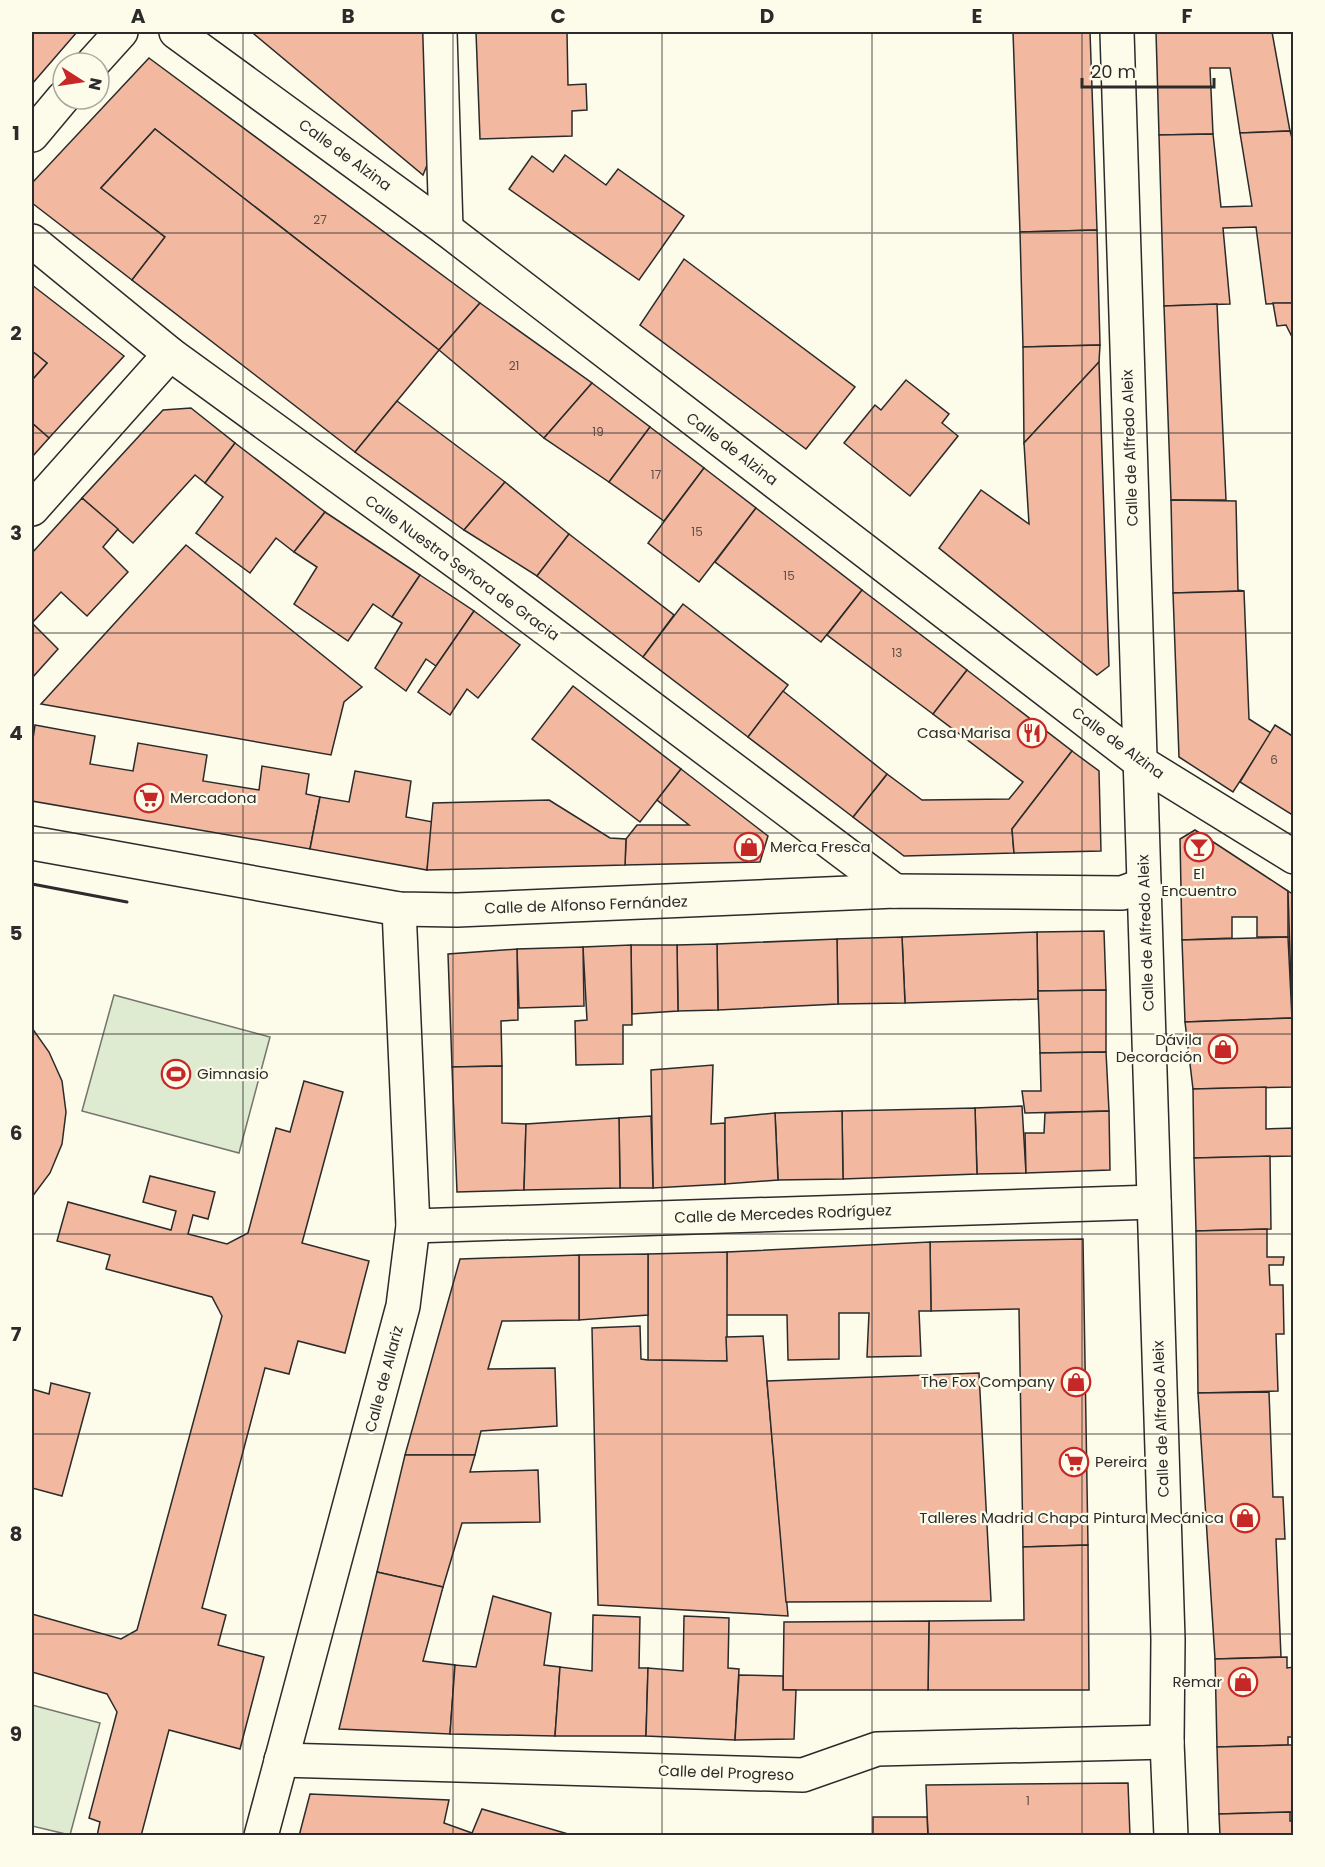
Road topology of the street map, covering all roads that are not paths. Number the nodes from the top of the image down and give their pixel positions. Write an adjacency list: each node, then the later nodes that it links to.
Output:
1 (121, 32): 5 (street)
2 (176, 32): 8 (street, Calle de Alzina)
3 (440, 32): 8 (street)
4 (1117, 32): 12 (street, Calle de Alfredo Aleix)
5 (104, 51)
6 (52, 111): 7 (street)
7 (32, 135)
8 (446, 230): 12 (street, Calle de Alzina)
9 (32, 241): 10 (street, Calle Nuestra Señora de Gracia)
10 (170, 354): 11 (street); 16 (street, Calle Nuestra Señora de Gracia)
11 (32, 509)
12 (1140, 762): 14 (street, Calle de Alzina); 15 (street, Calle de Alfredo Aleix)
13 (32, 843): 17 (street, Calle de Alfonso Fernández)
14 (1293, 858)
15 (1144, 885): 16 (street, Calle de Alfonso Fernández); 18 (street, Calle de Alfredo Aleix)
16 (896, 891): 17 (street, Calle de Alfonso Fernández)
17 (399, 909): 19 (street, Calle de Allariz)
18 (1154, 1202): 19 (street, Calle de Mercedes Rodríguez); 20 (street, Calle de Alfredo Aleix)
19 (413, 1226): 21 (street, Calle de Allariz)
20 (1167, 1742): 21 (street, Calle del Progreso); 23 (street, Calle de Alfredo Aleix)
21 (281, 1760): 22 (street, Calle de Allariz)
22 (261, 1836)
23 (1172, 1836)

